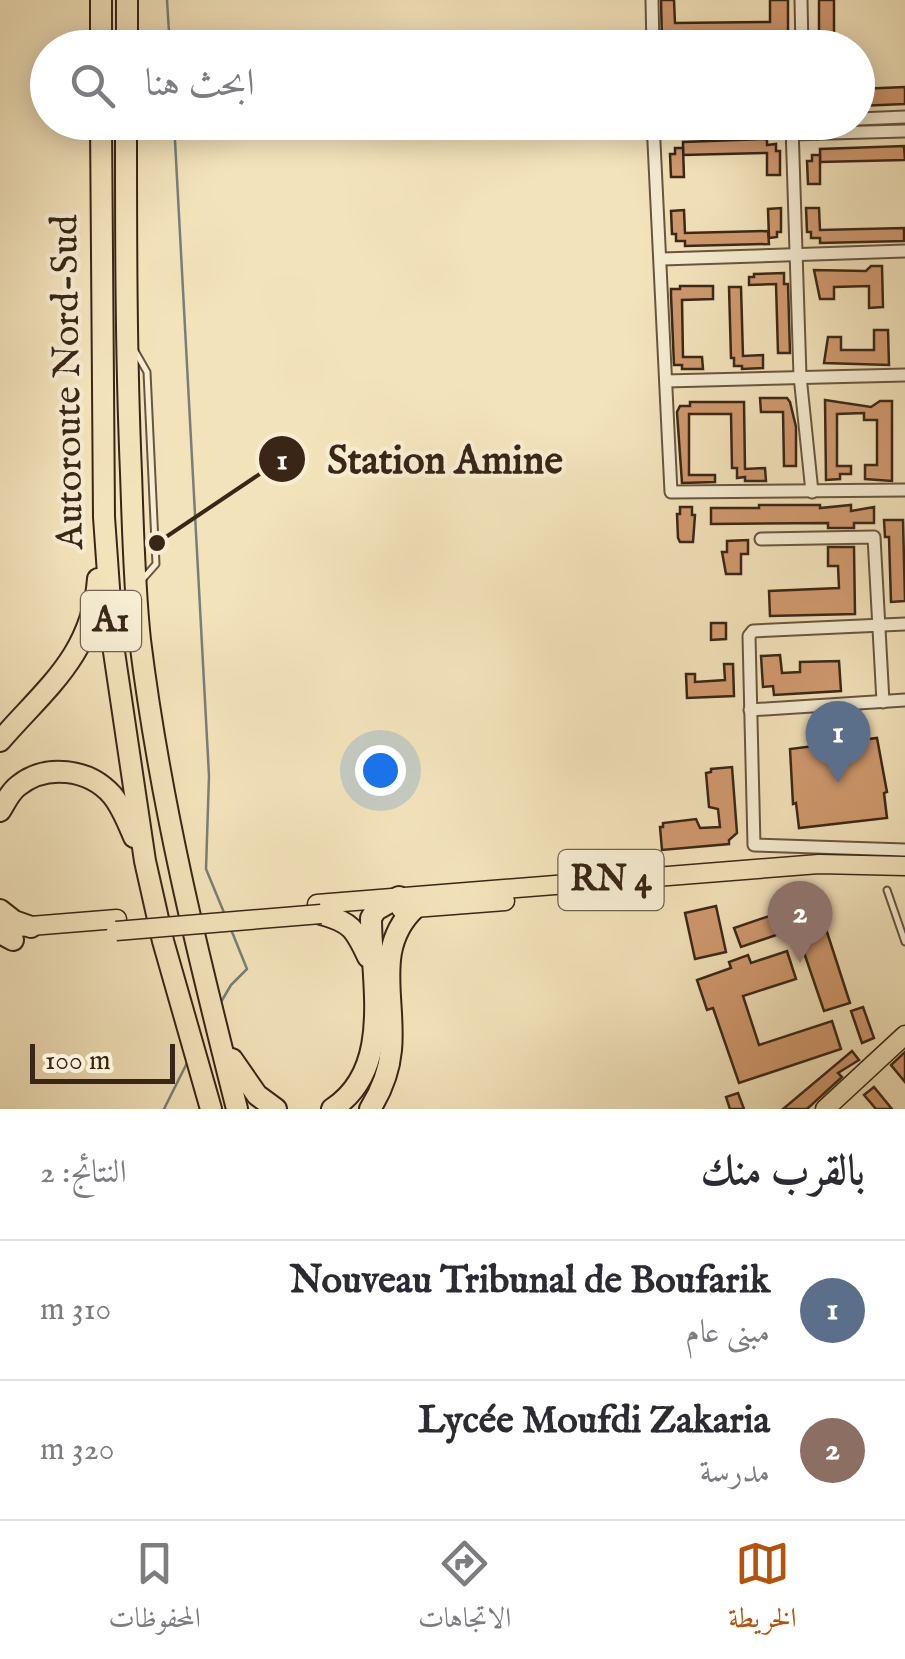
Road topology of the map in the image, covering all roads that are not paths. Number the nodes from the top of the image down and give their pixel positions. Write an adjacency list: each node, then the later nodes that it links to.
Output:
1 (101, 0): 5 (highway)
2 (126, 0): 6 (highway)
3 (652, 0): 7 (street)
4 (801, 0): 8 (street)
5 (101, 30)
6 (126, 30)
7 (652, 30)
8 (802, 30)
9 (905, 117): 10 (street)
10 (875, 118)
11 (875, 130): 12 (street)
12 (905, 131)
13 (101, 140): 25 (highway, Autoroute Nord-Sud / A1)
14 (126, 140): 46 (highway, Autoroute Nord-Sud / A1)
15 (654, 140): 19 (street)
16 (799, 140): 18 (street)
17 (905, 251): 18 (street)
18 (796, 255): 19 (street); 21 (street)
19 (662, 260): 22 (street)
20 (905, 375): 21 (street)
21 (800, 376): 22 (street); 24 (street)
22 (666, 382): 24 (street)
23 (905, 490): 24 (street)
24 (812, 492)
25 (104, 517): 32 (highway); 35 (highway, Autoroute Nord-Sud / A1)
26 (761, 539): 27 (street)
27 (880, 624): 28 (street); 30 (street); 31 (street)
28 (905, 624)
29 (905, 700): 30 (street)
30 (883, 702): 31 (street)
31 (750, 710): 34 (street)
32 (0, 741)
33 (0, 812): 35 (highway)
34 (905, 850)
35 (145, 862): 48 (highway, Autoroute Nord-Sud / A1)
36 (905, 866): 39 (main road, RN 4)
37 (905, 878): 39 (main road, RN 4)
38 (888, 890): 44 (lane)
39 (407, 903): 40 (highway); 45 (highway)
40 (368, 905): 41 (main road); 45 (highway)
41 (319, 909): 43 (main road); 45 (highway)
42 (0, 910): 43 (highway)
43 (9, 934)
44 (905, 942)
45 (380, 960): 51 (highway); 52 (highway)
46 (218, 1032): 49 (highway, Autoroute Nord-Sud / A1); 50 (highway)
47 (905, 1035): 53 (main road)
48 (211, 1109)
49 (237, 1109)
50 (276, 1109)
51 (332, 1109)
52 (370, 1109)
53 (825, 1109)

